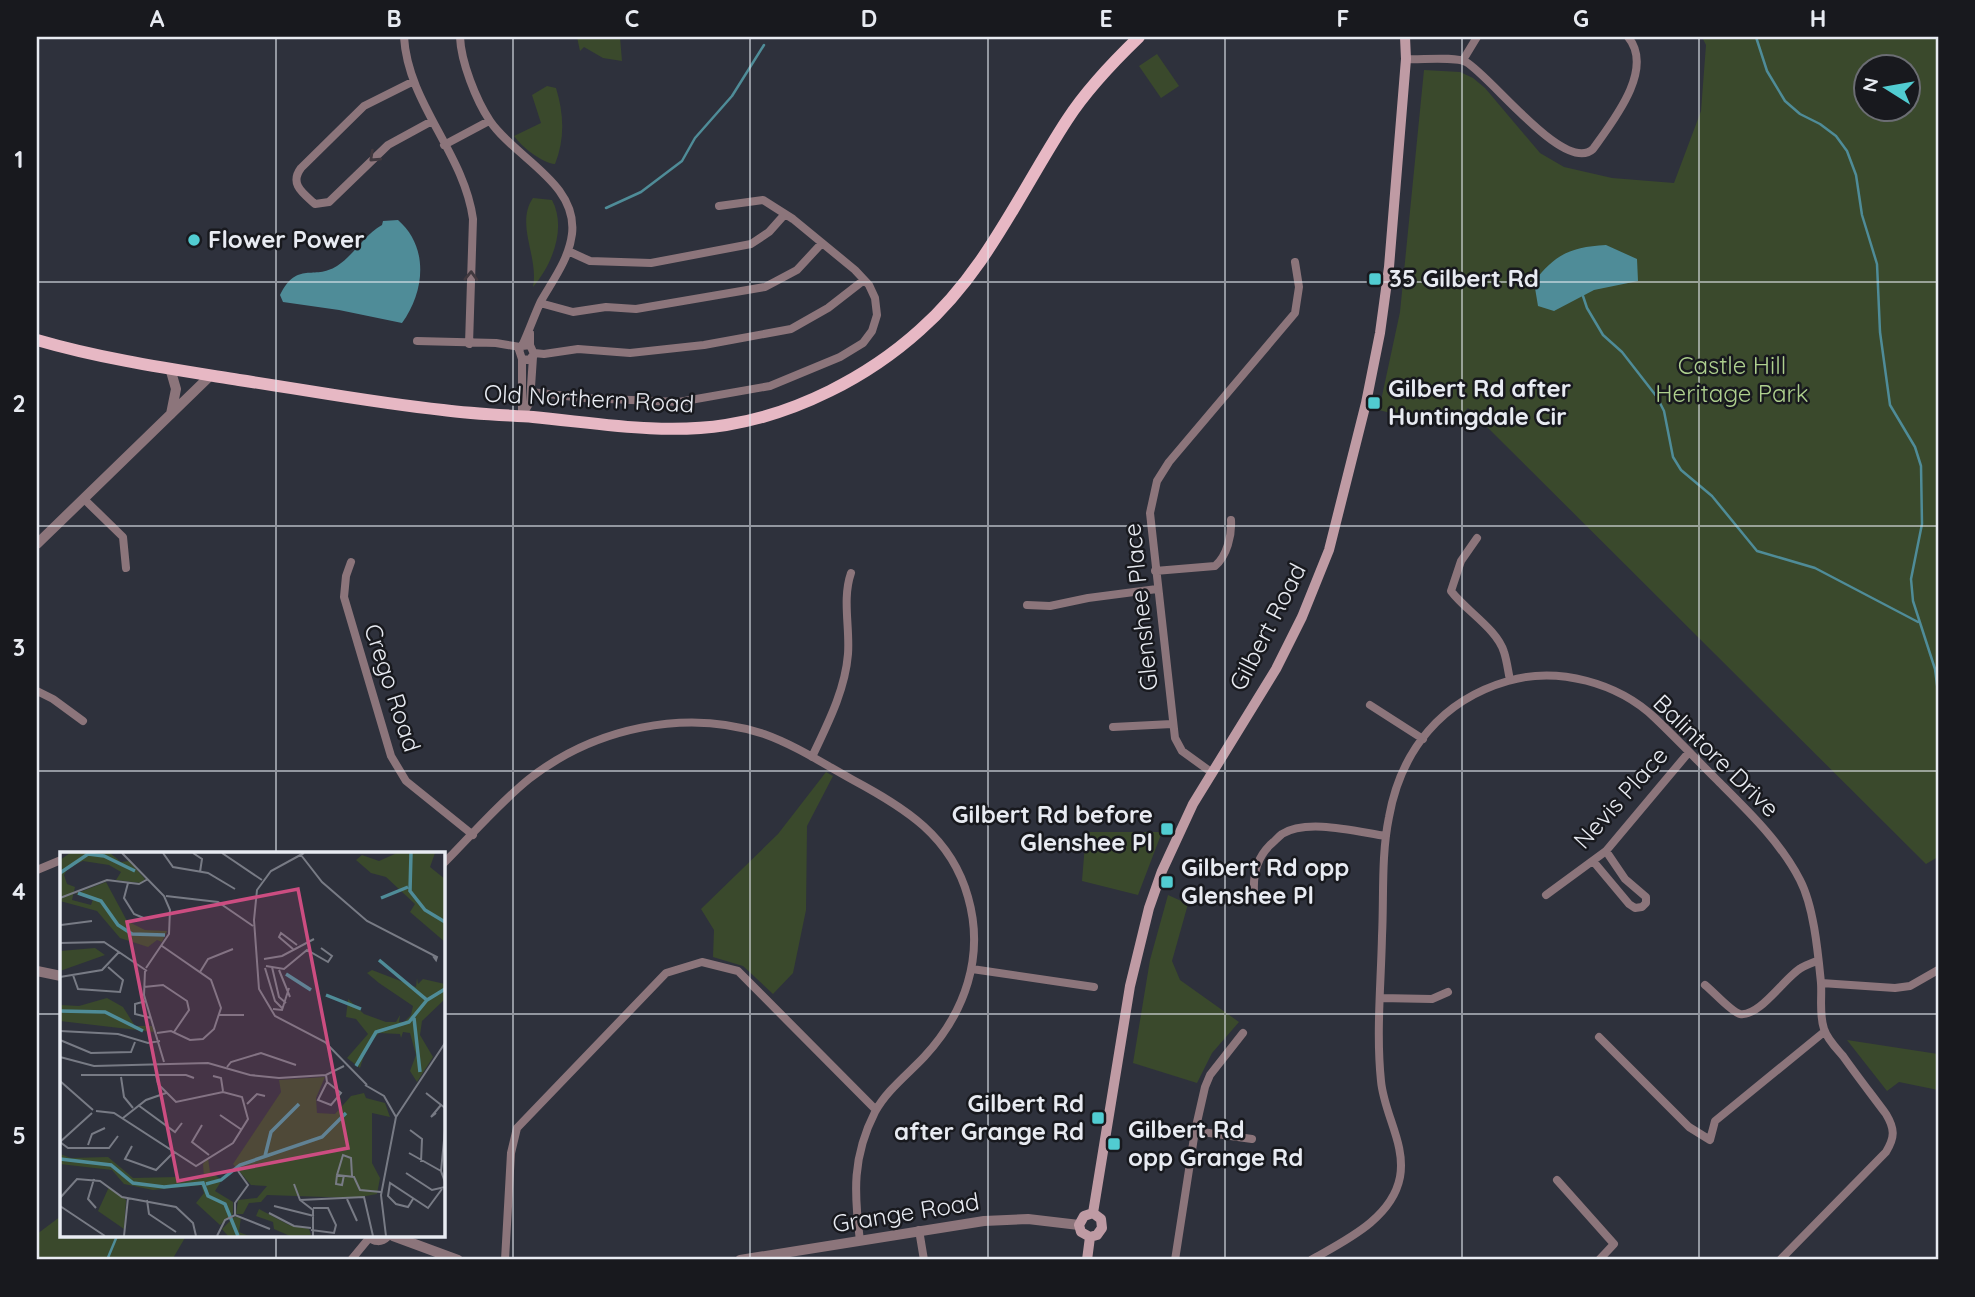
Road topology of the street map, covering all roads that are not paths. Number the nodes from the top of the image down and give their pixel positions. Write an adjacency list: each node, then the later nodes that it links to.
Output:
1 (404, 37): 9 (street)
2 (460, 37): 11 (street)
3 (1139, 37): 28 (main road, Old Northern Road)
4 (1405, 37): 7 (main road, Gilbert Road)
5 (1477, 37): 8 (street)
6 (1628, 37): 8 (street)
7 (1406, 59): 8 (street); 48 (main road, Gilbert Road)
8 (1463, 60)
9 (412, 82): 10 (street); 10 (street, one-way to 9)
10 (432, 121): 12 (street)
11 (489, 121): 12 (street); 16 (street)
12 (444, 145): 22 (street, one-way to 12)
13 (719, 206): 14 (street)
14 (785, 214): 15 (street); 16 (street)
15 (822, 243): 18 (street); 19 (street)
16 (568, 251): 19 (street)
17 (1295, 262): 35 (street, Glenshee Place)
18 (864, 279): 23 (street); 26 (street)
19 (540, 303): 23 (street)
20 (37, 340): 24 (main road, Old Northern Road)
21 (418, 341): 22 (street)
22 (470, 344): 23 (street)
23 (524, 351): 26 (street); 28 (street)
24 (170, 368): 25 (main road, Old Northern Road); 27 (street)
25 (211, 375): 27 (street); 28 (main road, Old Northern Road)
26 (531, 392): 28 (street)
27 (171, 414): 29 (street)
28 (522, 416)
29 (84, 499): 32 (street); 34 (street)
30 (1231, 520): 35 (street)
31 (1477, 538): 39 (street)
32 (37, 544)
33 (351, 562): 49 (street, Crego Road)
34 (126, 568)
35 (1156, 571): 37 (street, Glenshee Place)
36 (851, 573): 47 (street)
37 (1157, 589): 38 (street); 43 (street, Glenshee Place)
38 (1027, 605)
39 (1510, 680): 45 (street, Balintore Drive); 46 (street, Balintore Drive)
40 (37, 691): 42 (street)
41 (1370, 705): 45 (street)
42 (83, 722)
43 (1172, 724): 44 (street); 48 (street, Glenshee Place)
44 (1113, 727)
45 (1423, 738): 50 (street, Balintore Drive)
46 (1689, 752): 51 (street, Nevis Place); 58 (street, Balintore Drive)
47 (812, 757): 49 (street); 59 (street)
48 (1211, 772): 75 (main road, Gilbert Road)
49 (473, 835): 54 (street)
50 (1386, 836): 56 (street); 67 (street, Balintore Drive)
51 (1606, 851): 53 (street, Nevis Place); 53 (street)
52 (60, 860): 55 (street)
53 (1593, 861): 57 (street, Nevis Place)
54 (444, 863)
55 (37, 871)
56 (1254, 891)
57 (1546, 895)
58 (1817, 961): 63 (street, Balintore Drive); 64 (street)
59 (972, 969): 65 (street); 71 (street)
60 (1938, 970): 63 (street)
61 (37, 971): 62 (street)
62 (60, 976)
63 (1821, 984): 68 (street, Balintore Drive)
64 (1705, 985)
65 (1094, 987)
66 (1448, 992): 67 (street)
67 (1380, 998): 89 (street, Balintore Drive)
68 (1824, 1032): 70 (street); 91 (street)
69 (1244, 1033): 72 (street)
70 (1599, 1037)
71 (876, 1110): 81 (street); 84 (street)
72 (1195, 1131): 73 (street); 88 (street)
73 (1252, 1139)
74 (1557, 1180): 90 (street)
75 (1093, 1213): 76 (main road); 78 (main road)
76 (1079, 1225): 77 (street, Grange Road); 78 (main road)
77 (919, 1230): 81 (street, Grange Road); 86 (street)
78 (1090, 1237): 87 (main road)
79 (369, 1238): 82 (street)
80 (398, 1238): 83 (street)
81 (860, 1241): 85 (street, Grange Road)
82 (351, 1260)
83 (458, 1260)
84 (505, 1260)
85 (740, 1260)
86 (924, 1260)
87 (1087, 1260)
88 (1175, 1260)
89 (1314, 1260)
90 (1599, 1260)
91 (1780, 1260)

